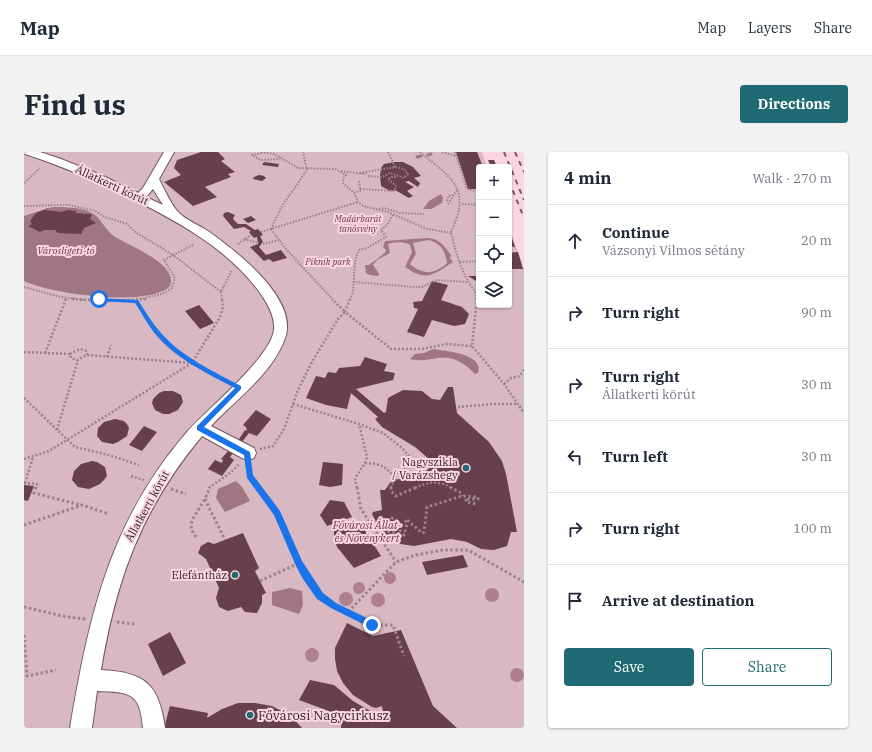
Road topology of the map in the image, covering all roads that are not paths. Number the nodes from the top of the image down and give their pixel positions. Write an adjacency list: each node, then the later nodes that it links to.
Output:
1 (29, 152): 4 (street, Állatkerti körút)
2 (169, 152): 3 (street)
3 (154, 179): 4 (street); 5 (street); 6 (street)
4 (112, 184): 5 (street, Állatkerti körút)
5 (139, 198): 6 (street, Állatkerti körút)
6 (174, 214): 7 (street, Állatkerti körút)
7 (200, 428): 8 (street); 9 (street, Állatkerti körút)
8 (248, 453)
9 (88, 680): 10 (street, Állatkerti körút); 11 (street)
10 (81, 728)
11 (154, 728)

